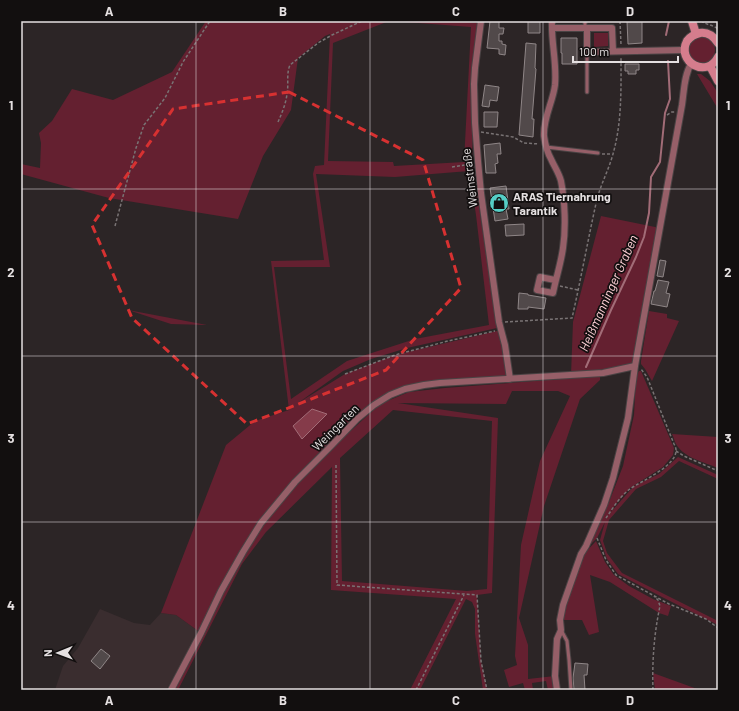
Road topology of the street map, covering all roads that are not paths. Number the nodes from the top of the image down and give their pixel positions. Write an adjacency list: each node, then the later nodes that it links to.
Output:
1 (481, 21): 21 (street, Weinstraße)
2 (552, 21): 5 (street)
3 (585, 21): 6 (lane)
4 (692, 21): 7 (main road)
5 (552, 28): 6 (street); 17 (street)
6 (586, 28): 10 (street); 11 (street)
7 (696, 34): 8 (main road); 9 (main road)
8 (718, 43)
9 (685, 50): 10 (street); 13 (main road)
10 (613, 51): 11 (street)
11 (587, 52): 16 (lane)
12 (718, 57): 14 (main road)
13 (691, 64): 14 (main road); 20 (street)
14 (710, 66): 15 (main road)
15 (718, 81)
16 (587, 92)
17 (546, 146): 18 (lane); 19 (street)
18 (598, 153)
19 (555, 282)
20 (634, 366): 21 (street, Weingarten); 22 (street)
21 (510, 379): 23 (street, Weingarten)
22 (561, 630): 24 (street); 25 (lane)
23 (171, 690)
24 (557, 690)
25 (571, 690)

